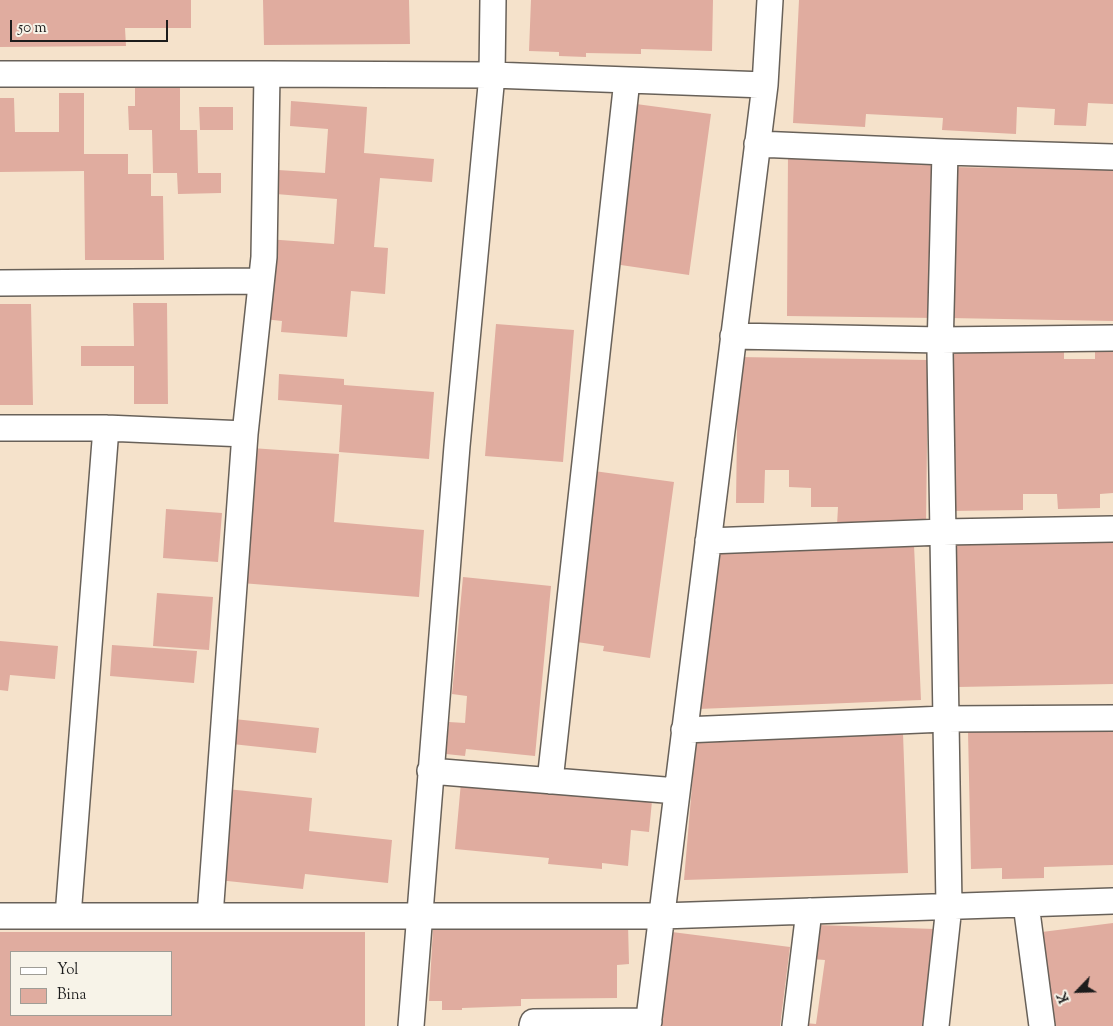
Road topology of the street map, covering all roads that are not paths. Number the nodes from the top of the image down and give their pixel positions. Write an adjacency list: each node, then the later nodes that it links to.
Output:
1 (493, 0): 5 (street)
2 (770, 0): 7 (street)
3 (0, 74): 4 (street)
4 (267, 74): 5 (street); 11 (street)
5 (492, 75): 6 (street); 25 (street)
6 (627, 80): 7 (street); 26 (street)
7 (765, 84): 8 (street)
8 (757, 144): 9 (street); 13 (street)
9 (946, 152): 10 (street); 15 (street)
10 (1113, 156)
11 (261, 281): 12 (street); 18 (street)
12 (0, 283)
13 (733, 336): 15 (street); 21 (street)
14 (1113, 338): 15 (street)
15 (940, 340): 20 (street)
16 (0, 428): 17 (street)
17 (106, 428): 18 (street); 33 (street)
18 (246, 434): 34 (street)
19 (1113, 529): 20 (street)
20 (943, 532): 21 (street); 23 (street)
21 (708, 541): 24 (street)
22 (1113, 718): 23 (street)
23 (945, 719): 24 (street); 30 (street)
24 (684, 730): 27 (street)
25 (430, 771): 26 (street); 35 (street)
26 (550, 781): 27 (street)
27 (677, 791): 36 (street)
28 (1113, 901): 29 (street)
29 (1026, 904): 30 (street); 42 (street)
30 (949, 906): 31 (street); 41 (street)
31 (809, 911): 36 (street); 40 (street)
32 (0, 916): 33 (street)
33 (68, 916): 34 (street)
34 (210, 916): 35 (street)
35 (419, 916): 36 (street); 38 (street)
36 (661, 916): 37 (street)
37 (648, 1024): 39 (street)
38 (411, 1026)
39 (532, 1026)
40 (795, 1026)
41 (936, 1026)
42 (1042, 1026)

